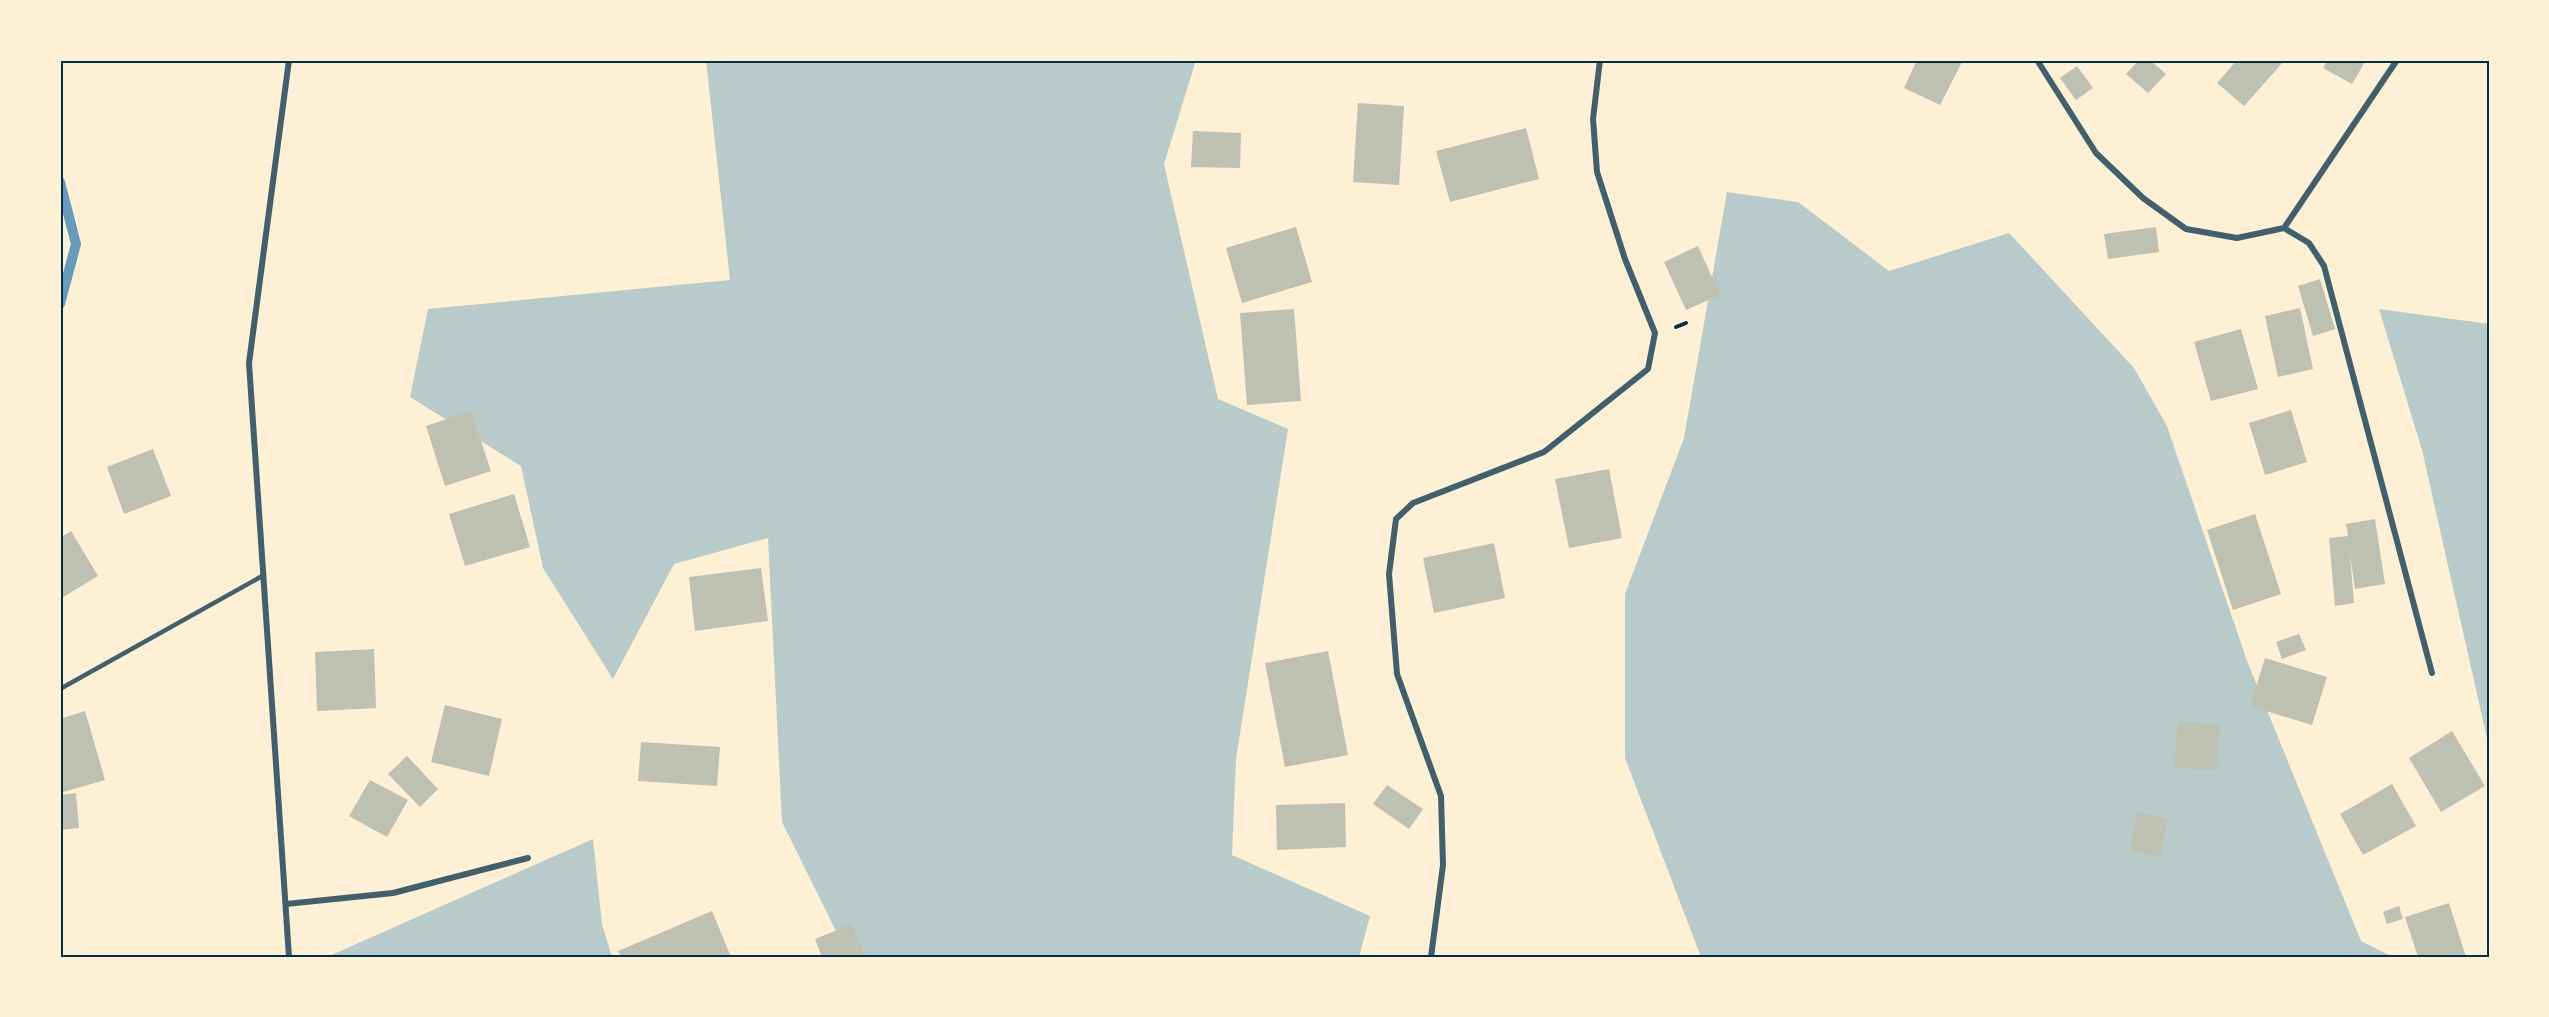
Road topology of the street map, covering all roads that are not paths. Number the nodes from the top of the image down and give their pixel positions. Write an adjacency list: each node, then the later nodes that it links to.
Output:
1 (290, 60): 6 (street)
2 (1600, 60): 12 (street)
3 (2037, 60): 5 (street)
4 (2397, 60): 5 (street)
5 (2284, 228): 7 (street)
6 (265, 574): 8 (lane); 10 (street)
7 (2432, 673)
8 (60, 689)
9 (528, 858): 10 (street)
10 (286, 904): 11 (street)
11 (289, 957)
12 (1431, 957)

